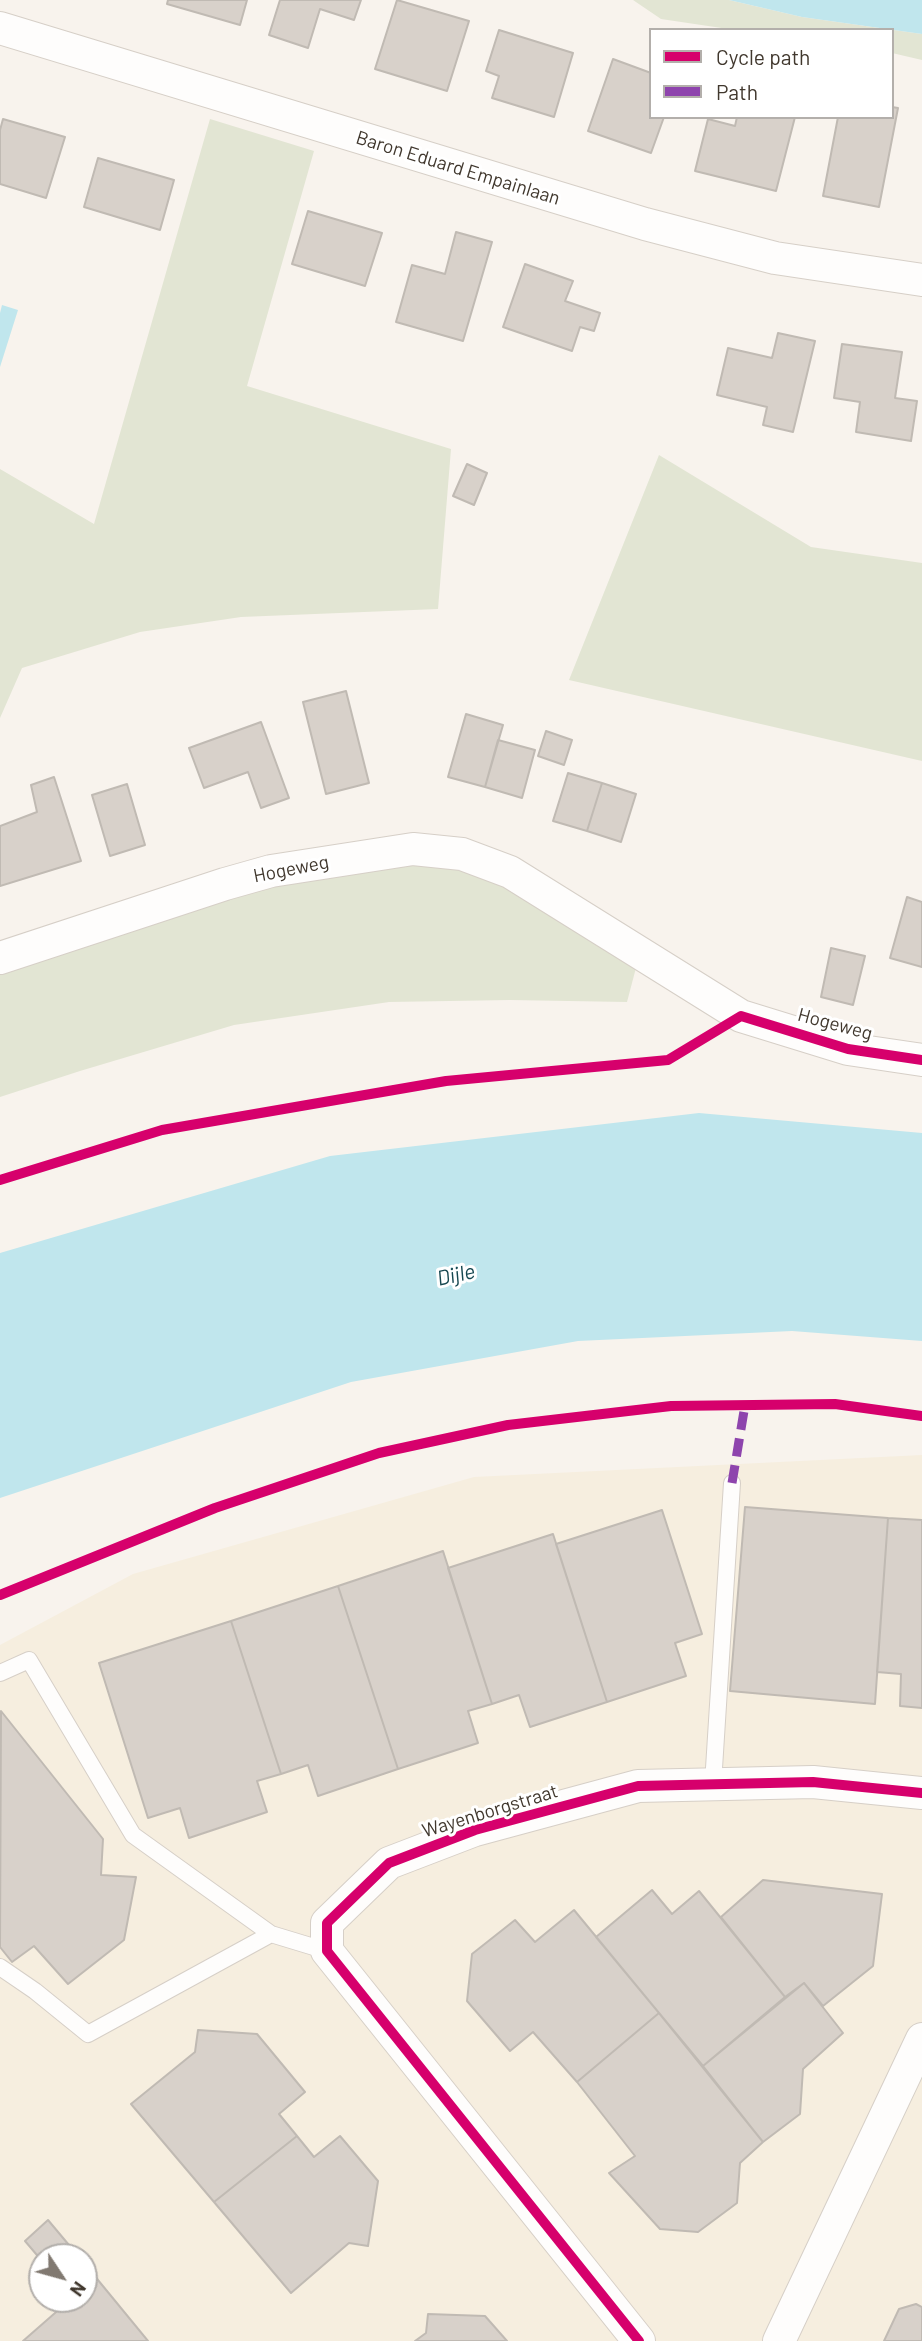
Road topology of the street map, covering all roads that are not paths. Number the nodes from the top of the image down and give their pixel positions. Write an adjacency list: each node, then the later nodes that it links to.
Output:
1 (0, 28): 2 (street, Baron Eduard Empainlaan)
2 (922, 280)
3 (0, 958): 4 (street, Hogeweg)
4 (922, 1060)
5 (732, 1483): 7 (lane)
6 (0, 1674): 9 (lane)
7 (713, 1784): 8 (street, Wayenborgstraat); 10 (street, Wayenborgstraat)
8 (922, 1794)
9 (271, 1934): 10 (lane); 11 (lane)
10 (327, 1951): 13 (street)
11 (0, 1967)
12 (922, 2039): 14 (street)
13 (639, 2341)
14 (779, 2341)

